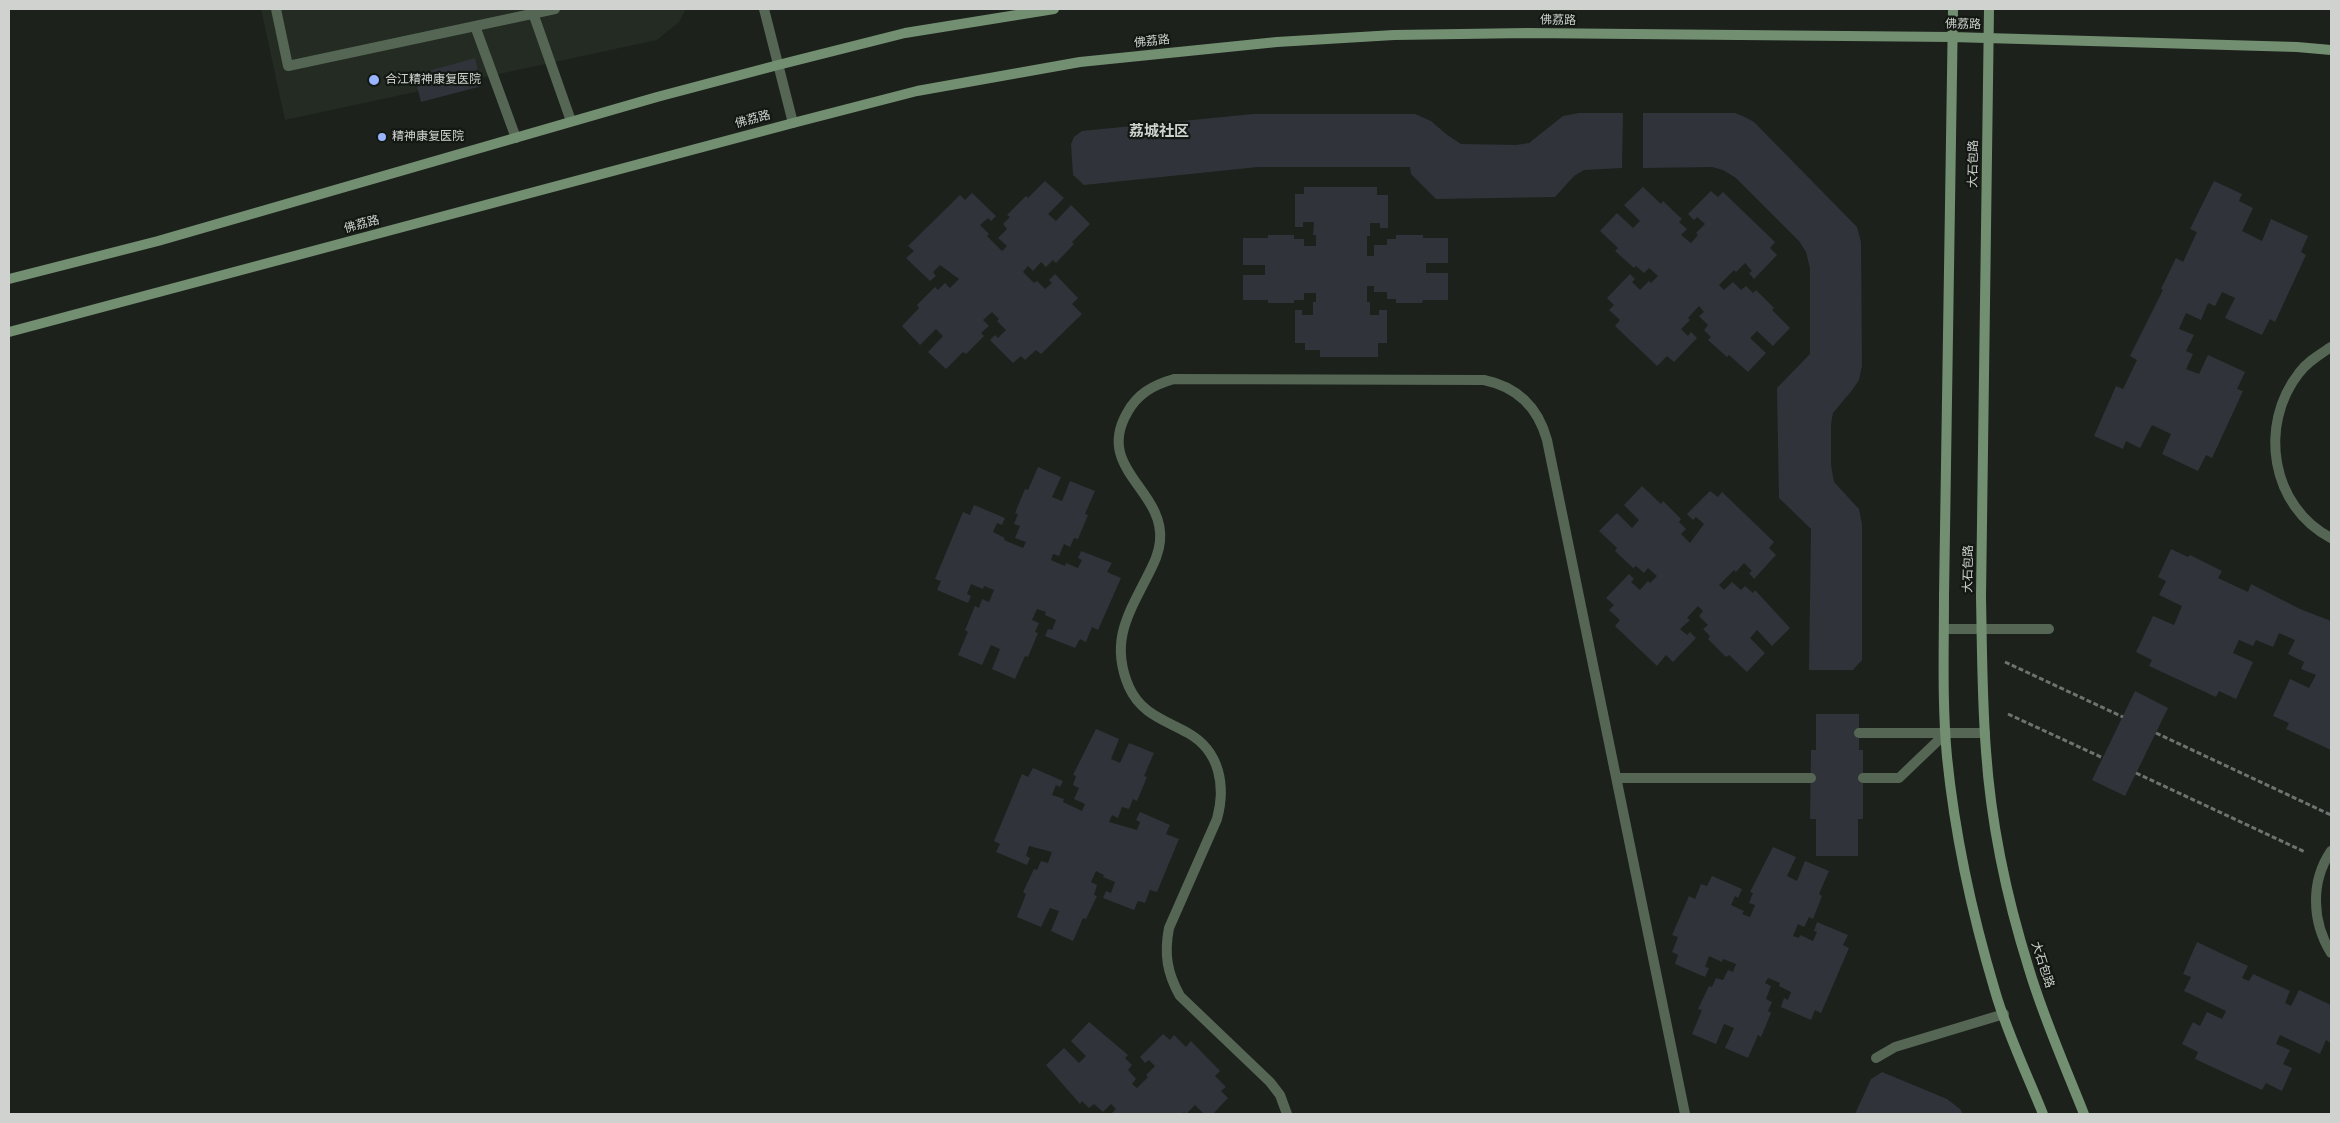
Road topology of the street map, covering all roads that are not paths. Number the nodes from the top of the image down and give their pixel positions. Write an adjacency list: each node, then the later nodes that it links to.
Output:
1 (276, 9): 8 (lane)
2 (555, 9): 7 (lane)
3 (764, 9): 12 (lane)
4 (1054, 9): 12 (main road)
5 (1952, 9): 9 (main road, 大石包路)
6 (1989, 9): 10 (main road, 大石包路)
7 (533, 13): 8 (lane); 13 (lane)
8 (475, 26): 15 (lane)
9 (1952, 38): 10 (main road, 佛荔路); 14 (main road, 佛荔路); 20 (main road, 大石包路)
10 (1988, 38): 11 (main road, 佛荔路); 21 (main road, 大石包路)
11 (2331, 50)
12 (778, 65): 13 (main road); 14 (lane)
13 (571, 121): 15 (main road)
14 (793, 123): 17 (main road, 佛荔路)
15 (516, 138): 16 (main road)
16 (9, 279)
17 (9, 332)
18 (2331, 347): 19 (lane)
19 (2331, 538)
20 (1944, 629): 21 (lane); 24 (main road, 大石包路)
21 (1982, 629): 22 (lane); 25 (main road, 大石包路)
22 (2049, 629)
23 (1859, 733): 24 (lane)
24 (1946, 733): 25 (lane); 28 (lane); 31 (main road, 大石包路)
25 (1985, 733): 36 (main road, 大石包路)
26 (1617, 778): 27 (lane); 33 (lane); 34 (lane)
27 (1811, 778)
28 (1863, 778)
29 (2331, 851): 30 (lane)
30 (2331, 953)
31 (2004, 1014): 32 (lane); 35 (main road, 大石包路)
32 (1876, 1058)
33 (1286, 1114)
34 (1685, 1114)
35 (2043, 1114)
36 (2084, 1114)

